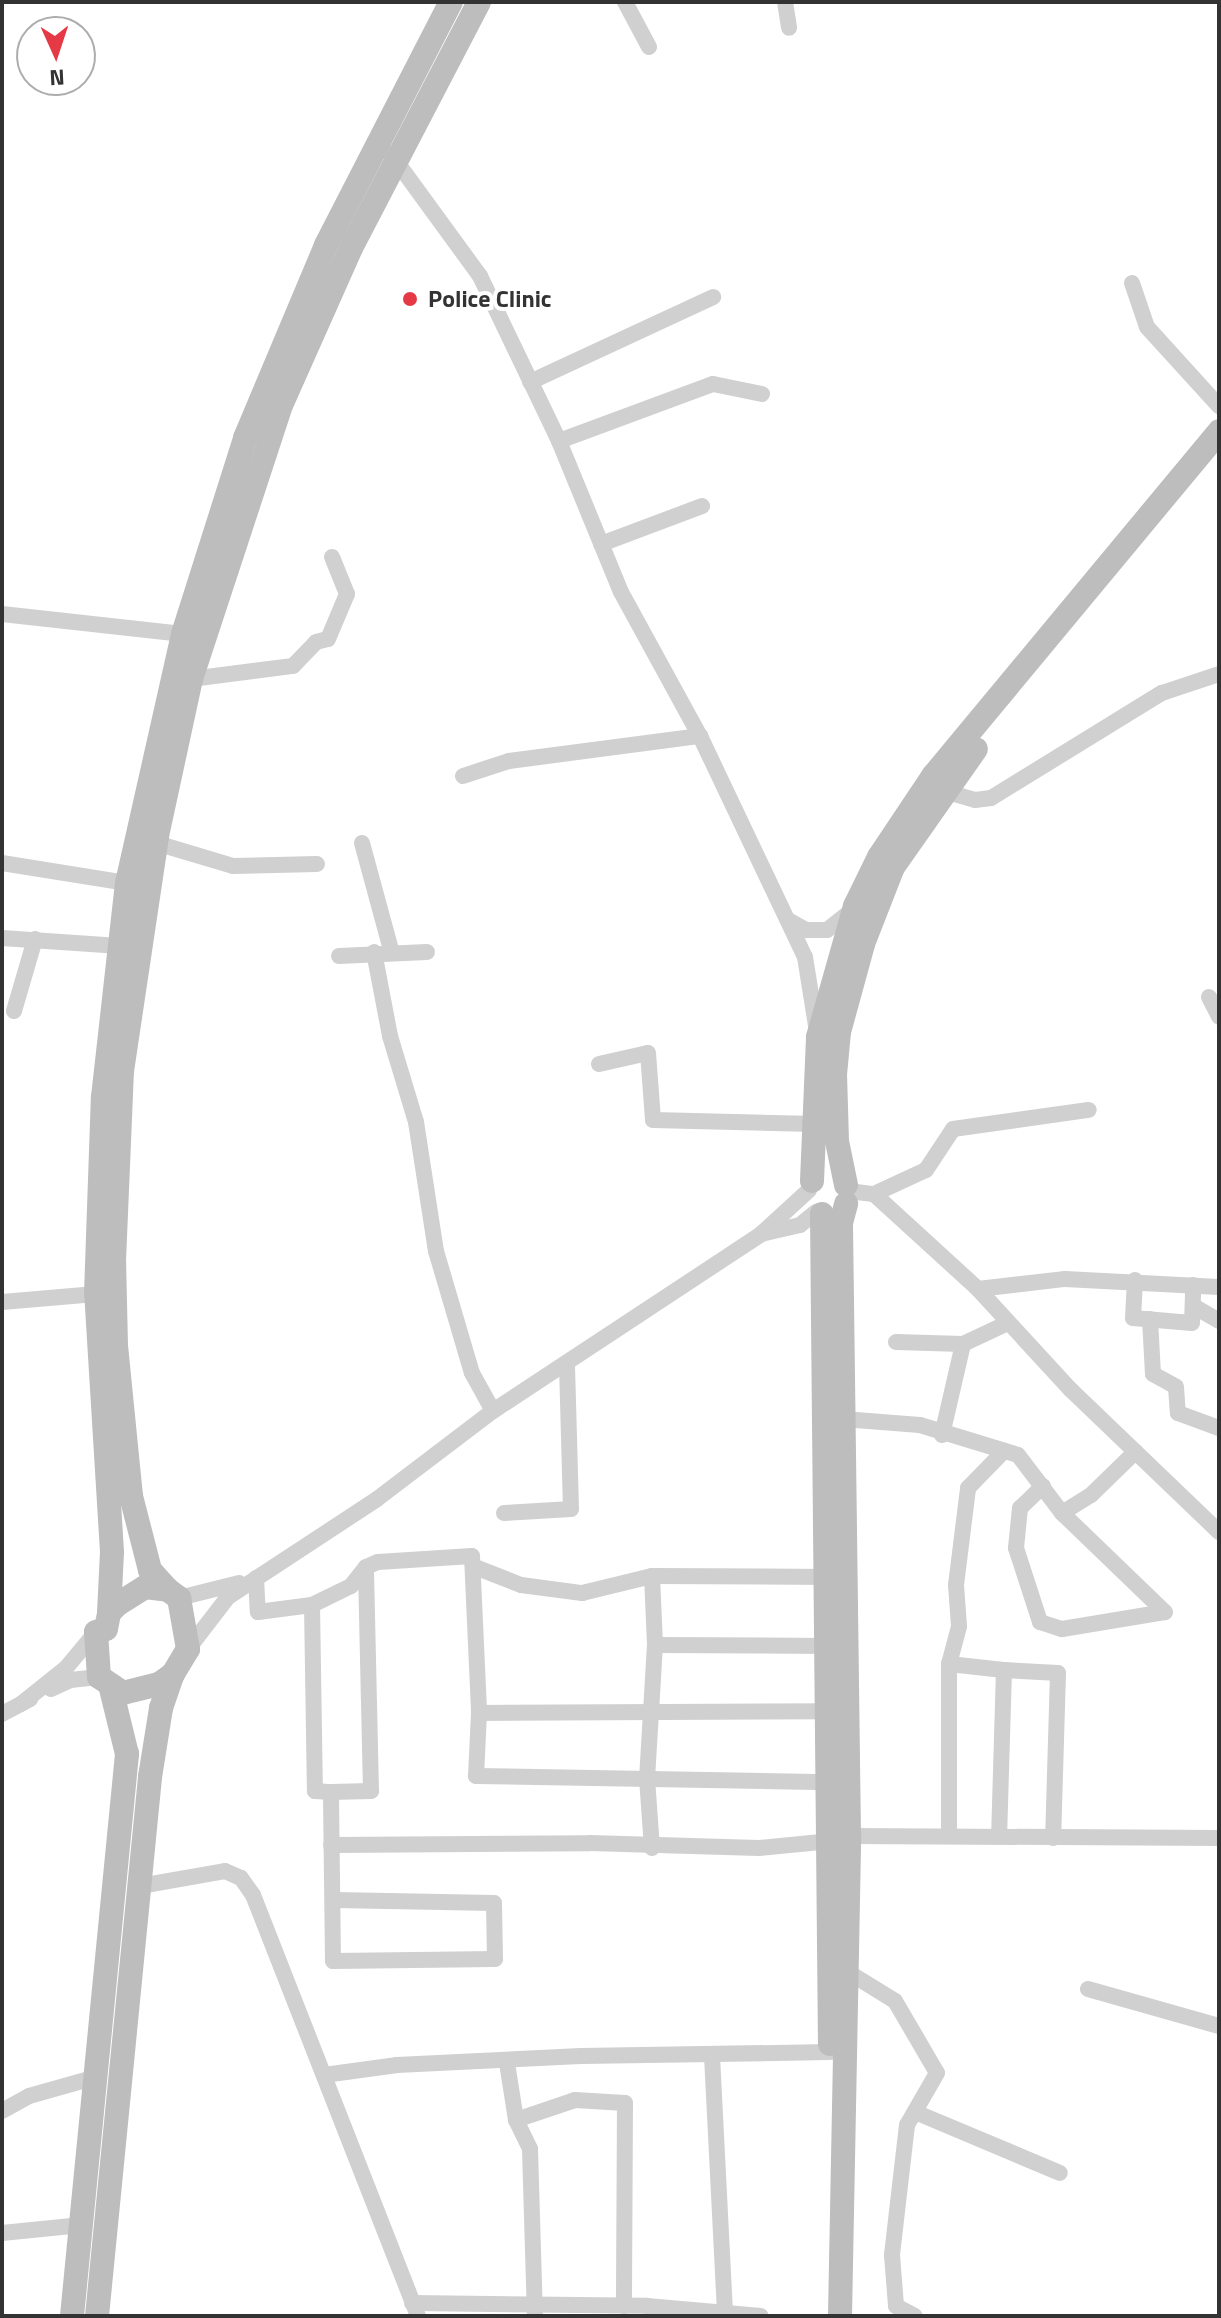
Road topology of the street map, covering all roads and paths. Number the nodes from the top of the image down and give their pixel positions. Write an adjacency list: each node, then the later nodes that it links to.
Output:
1 (451, 2): 7 (main road)
2 (479, 2): 7 (main road)
3 (625, 2): 6 (street)
4 (785, 2): 5 (street)
5 (789, 28)
6 (649, 47)
7 (388, 149): 10 (street); 20 (main road); 22 (main road)
8 (1132, 283): 12 (street)
9 (713, 297): 10 (street)
10 (530, 382): 14 (street)
11 (762, 394): 14 (street)
12 (1219, 406)
13 (1219, 431): 31 (main road)
14 (559, 441): 17 (street)
15 (1219, 452): 25 (main road)
16 (702, 506): 17 (street)
17 (601, 544): 23 (street)
18 (332, 557): 22 (street)
19 (2, 614): 20 (street)
20 (183, 634): 30 (main road)
21 (1219, 674): 25 (street)
22 (191, 679): 26 (main road)
23 (700, 736): 24 (street); 32 (street)
24 (463, 776)
25 (944, 791): 46 (main road)
26 (156, 843): 29 (street); 77 (main road)
27 (362, 843): 36 (street)
28 (2, 863): 30 (street)
29 (317, 864)
30 (127, 883): 35 (main road)
31 (855, 906): 32 (street); 42 (main road)
32 (788, 920): 42 (street)
33 (2, 938): 34 (street)
34 (35, 939): 35 (street); 40 (street)
35 (120, 946): 53 (main road)
36 (383, 951): 37 (street); 38 (street); 62 (street)
37 (427, 952)
38 (339, 956)
39 (1209, 997): 41 (street)
40 (14, 1011)
41 (1219, 1017)
42 (818, 1037): 45 (main road)
43 (599, 1064): 45 (street)
44 (1089, 1110): 47 (street)
45 (815, 1124): 48 (main road)
46 (847, 1194): 47 (street); 48 (main road); 48 (main road); 63 (main road)
47 (874, 1194): 52 (street)
48 (815, 1199): 61 (street); 75 (main road)
49 (1135, 1280): 50 (street); 52 (street); 56 (street)
50 (1193, 1285): 51 (street); 55 (street)
51 (1219, 1287)
52 (978, 1289): 58 (street)
53 (96, 1294): 54 (street); 79 (main road)
54 (2, 1302)
55 (1195, 1307): 56 (street); 57 (street)
56 (1150, 1319): 64 (street)
57 (1219, 1321)
58 (1008, 1323): 60 (street); 67 (street)
59 (896, 1342): 60 (street)
60 (963, 1344): 65 (street)
61 (567, 1363): 62 (street); 69 (street)
62 (493, 1411): 76 (street)
63 (843, 1419): 65 (street); 99 (main road)
64 (1219, 1428)
65 (942, 1435): 66 (street)
66 (1004, 1451): 68 (street); 83 (street)
67 (1135, 1452): 70 (street); 71 (street)
68 (1043, 1486): 70 (street); 70 (street)
69 (504, 1513)
70 (1062, 1513)
71 (1219, 1532)
72 (366, 1567): 73 (street); 78 (street); 94 (street)
73 (475, 1567): 74 (street); 90 (street)
74 (652, 1576): 75 (street); 80 (street)
75 (829, 1577): 81 (main road)
76 (256, 1578): 77 (street); 78 (street); 82 (street)
77 (174, 1594): 79 (main road); 82 (main road)
78 (312, 1605): 94 (street)
79 (102, 1622): 86 (main road); 87 (street)
80 (655, 1645): 81 (street); 89 (street)
81 (829, 1646): 88 (main road)
82 (188, 1649): 85 (main road)
83 (949, 1664): 84 (street); 95 (street)
84 (1004, 1670): 96 (street); 97 (street)
85 (173, 1674): 86 (main road); 102 (main road)
86 (105, 1683): 87 (street); 111 (main road)
87 (21, 1704): 91 (street)
88 (830, 1711): 89 (street); 93 (main road)
89 (649, 1712): 90 (street); 92 (street)
90 (479, 1713): 92 (street)
91 (2, 1714)
92 (647, 1779): 93 (street); 101 (street)
93 (830, 1782): 99 (main road)
94 (331, 1792): 100 (street)
95 (949, 1836): 96 (street); 99 (street)
96 (999, 1836): 97 (street)
97 (1053, 1838): 98 (street)
98 (1219, 1838)
99 (840, 1839): 101 (street); 104 (main road); 107 (main road)
100 (331, 1845): 101 (street); 103 (street)
101 (652, 1848)
102 (140, 1886): 110 (street); 124 (main road)
103 (335, 1900): 103 (street)
104 (848, 1972): 113 (street); 127 (main road)
105 (1088, 1989): 106 (street)
106 (1219, 2026)
107 (830, 2052): 108 (street); 126 (main road)
108 (712, 2056): 109 (street); 122 (street)
109 (507, 2063): 110 (street); 114 (street)
110 (324, 2075): 119 (street)
111 (96, 2077): 112 (street); 116 (main road)
112 (2, 2111)
113 (915, 2112): 115 (street); 128 (street)
114 (516, 2120): 118 (street); 120 (street)
115 (1060, 2173)
116 (82, 2225): 117 (street); 123 (main road)
117 (2, 2233)
118 (624, 2306): 120 (street); 121 (street)
119 (415, 2310): 120 (street)
120 (534, 2310)
121 (647, 2311): 122 (street)
122 (725, 2315): 125 (street)
123 (72, 2316)
124 (97, 2316)
125 (761, 2316)
126 (825, 2316)
127 (840, 2316)
128 (915, 2316)

